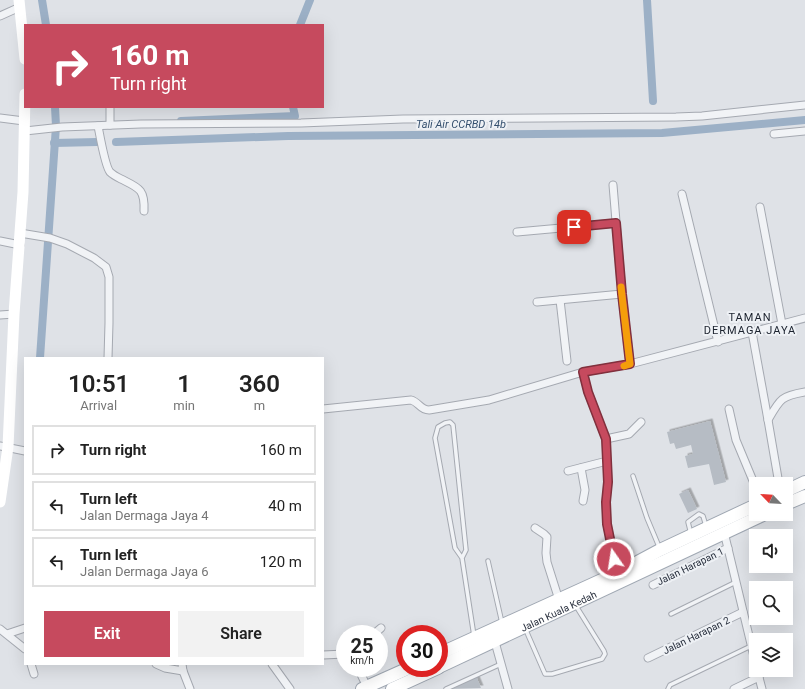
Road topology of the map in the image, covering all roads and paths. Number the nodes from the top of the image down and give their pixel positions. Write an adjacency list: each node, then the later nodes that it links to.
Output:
1 (19, 3): 2 (street); 3 (street)
2 (0, 16)
3 (24, 50)
4 (805, 105): 8 (street)
5 (25, 108): 9 (street)
6 (110, 108): 8 (street)
7 (0, 118): 9 (street)
8 (110, 125): 10 (street)
9 (24, 126): 10 (street); 19 (street)
10 (98, 126): 16 (street)
11 (805, 131): 12 (street)
12 (774, 134)
13 (613, 185): 17 (street)
14 (682, 194): 30 (street)
15 (760, 207): 28 (street)
16 (144, 211)
17 (616, 223): 18 (street); 22 (street)
18 (517, 232)
19 (20, 233): 21 (street); 31 (street)
20 (0, 241): 21 (street)
21 (20, 245): 25 (street)
22 (622, 294): 23 (street); 33 (street)
23 (560, 300): 24 (street); 32 (street)
24 (537, 302)
25 (14, 314): 26 (street); 41 (street)
26 (0, 315)
27 (805, 318): 28 (street)
28 (782, 324): 29 (street)
29 (752, 332): 30 (street); 38 (street)
30 (718, 342): 33 (street)
31 (108, 357)
32 (567, 361)
33 (630, 364): 34 (street)
34 (583, 372): 36 (street); 40 (street)
35 (805, 392): 38 (street)
36 (324, 409)
37 (729, 409): 47 (street)
38 (768, 420): 48 (street)
39 (641, 422): 40 (street)
40 (606, 439): 43 (street)
41 (4, 447): 42 (street); 52 (street)
42 (24, 451)
43 (607, 461): 44 (street); 64 (street)
44 (581, 468): 45 (street); 53 (street)
45 (568, 471)
46 (633, 476): 60 (lane)
47 (751, 477)
48 (778, 477)
49 (805, 482): 50 (main road)
50 (793, 488)
51 (805, 496): 54 (main road)
52 (0, 497)
53 (583, 501)
54 (793, 501)
55 (749, 508): 60 (main road, Jalan Kuala Kedah)
56 (749, 521): 58 (main road, Jalan Kuala Kedah)
57 (535, 528): 67 (street)
58 (724, 532): 59 (street); 61 (main road, Jalan Kuala Kedah)
59 (728, 548): 65 (street); 66 (street, Jalan Harapan 1)
60 (660, 550): 61 (main road); 64 (main road, Jalan Kuala Kedah)
61 (673, 556): 68 (main road, Jalan Kuala Kedah)
62 (462, 558): 62 (lane); 77 (lane)
63 (488, 561): 71 (lane)
64 (617, 572): 67 (main road, Jalan Kuala Kedah)
65 (736, 582): 69 (street); 70 (lane)
66 (653, 585)
67 (559, 600): 71 (main road, Jalan Kuala Kedah)
68 (575, 604): 72 (main road, Jalan Kuala Kedah); 72 (lane)
69 (743, 612): 76 (street); 84 (street, Jalan Harapan 2)
70 (670, 614)
71 (503, 626): 77 (main road, Jalan Kuala Kedah)
72 (525, 627): 78 (main road, Jalan Kuala Kedah)
73 (24, 628): 75 (street)
74 (0, 629): 75 (street)
75 (7, 634): 80 (street)
76 (749, 635)
77 (475, 638): 81 (main road, Jalan Kuala Kedah)
78 (495, 642): 85 (main road, Jalan Kuala Kedah); 86 (street)
79 (749, 647): 103 (lane)
80 (24, 648)
81 (448, 650)
82 (336, 654): 83 (street)
83 (324, 655)
84 (648, 658)
85 (448, 663)
86 (501, 664): 101 (lane); 102 (street)
87 (31, 665): 92 (street)
88 (158, 665): 90 (street)
89 (273, 665): 99 (street)
90 (182, 668): 98 (street)
91 (396, 673): 97 (main road)
92 (34, 674)
93 (361, 677): 97 (street)
94 (418, 677): 100 (main road, Jalan Kuala Kedah)
95 (753, 677): 104 (street)
96 (759, 677): 105 (street)
97 (364, 688)
98 (190, 689)
99 (290, 689)
100 (392, 689)
101 (446, 689)
102 (508, 689)
103 (668, 689)
104 (734, 689)
105 (762, 689)

